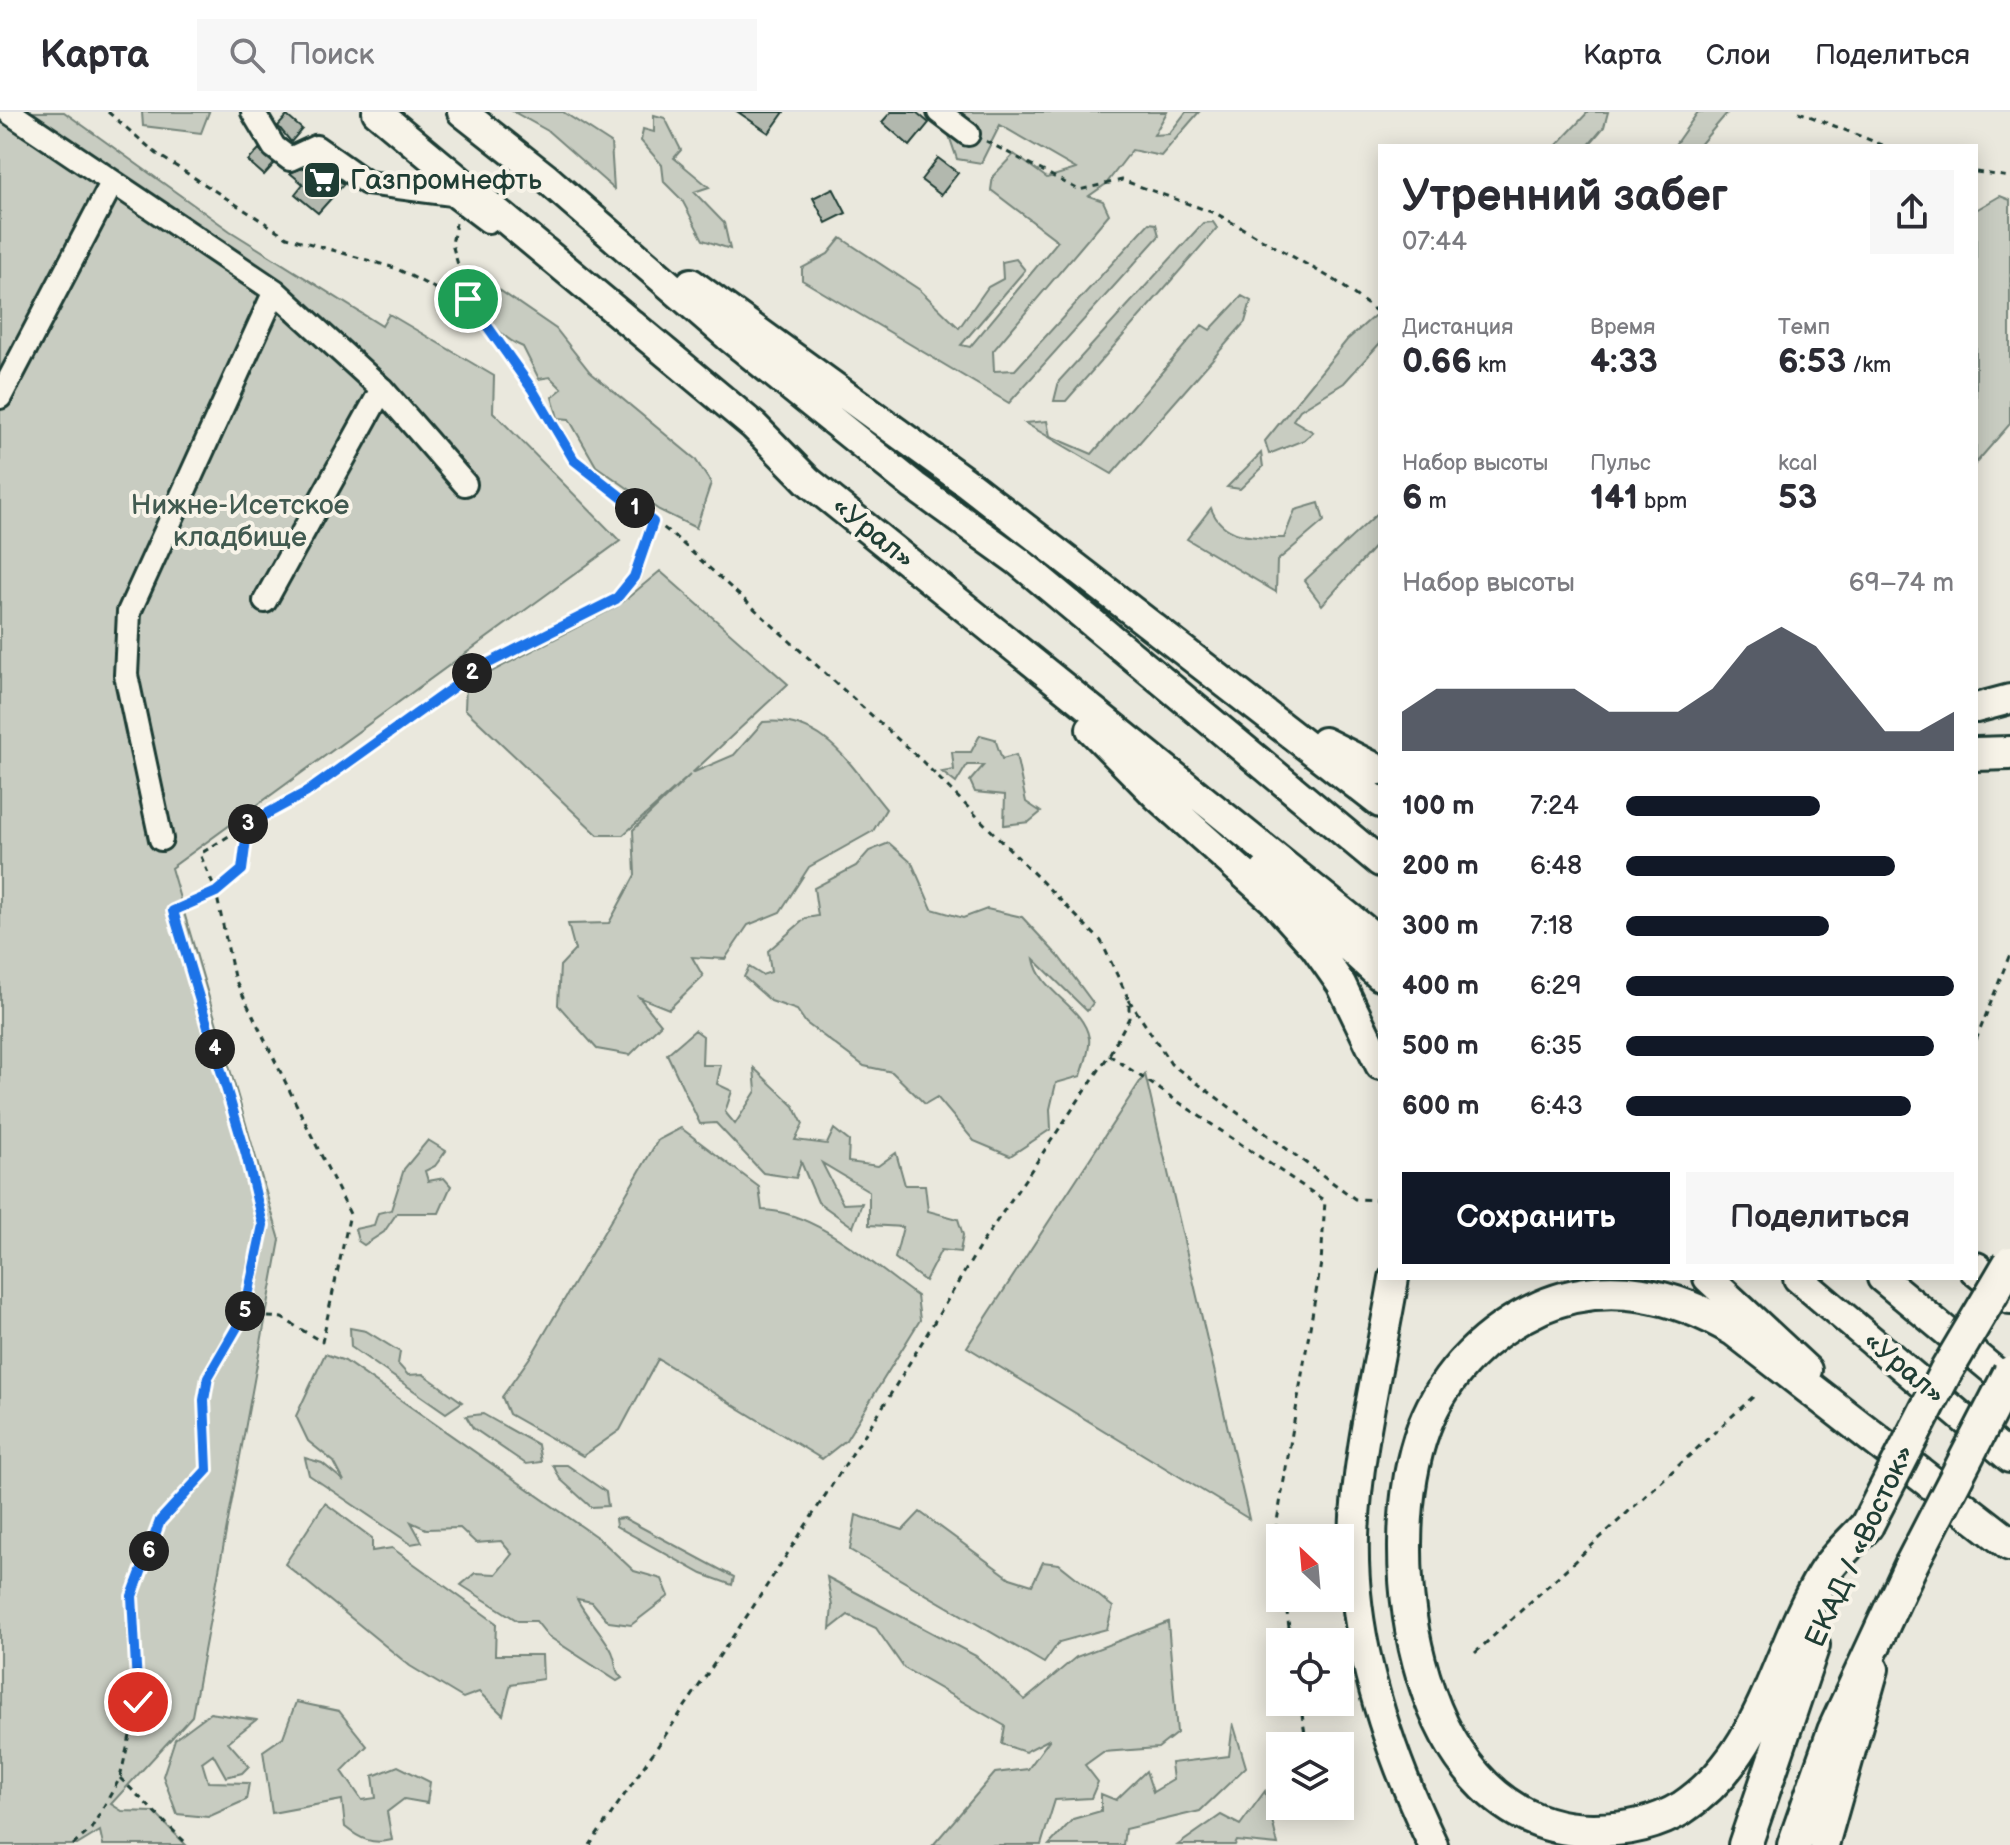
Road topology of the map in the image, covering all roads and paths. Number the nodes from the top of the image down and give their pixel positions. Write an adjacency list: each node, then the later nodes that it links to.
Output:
1 (9, 112): 13 (lane)
2 (108, 112): 18 (path)
3 (253, 112): 14 (lane)
4 (377, 112): 15 (main road, «Урал»)
5 (462, 112): 12 (main road)
6 (939, 112): 8 (lane)
7 (1799, 112): 9 (path)
8 (968, 134): 17 (path)
9 (1880, 144)
10 (1978, 172): 11 (path)
11 (2010, 177)
12 (546, 178): 25 (main road); 35 (main road)
13 (112, 183): 16 (lane); 20 (lane)
14 (452, 194): 15 (lane); 18 (path)
15 (537, 244): 21 (main road, «Урал»)
16 (275, 291): 19 (lane); 34 (lane)
17 (1378, 312)
18 (482, 322): 23 (path)
19 (382, 389): 22 (lane); 24 (lane)
20 (0, 397)
21 (808, 481): 27 (main road); 37 (main road, «Урал»)
22 (465, 484)
23 (653, 522): 33 (path); 40 (path)
24 (265, 601)
25 (1239, 695): 31 (main road); 32 (main road)
26 (2010, 699): 28 (main road)
27 (1062, 700): 39 (main road); 43 (main road)
28 (1978, 707)
29 (2010, 753): 30 (highway)
30 (1978, 754)
31 (1378, 769)
32 (1378, 801)
33 (248, 824): 36 (path); 36 (path)
34 (161, 839)
35 (1378, 860)
36 (216, 892): 52 (path); 52 (path)
37 (1378, 940)
38 (2010, 954): 41 (path)
39 (1378, 974)
40 (1129, 1000): 42 (path); 44 (path)
41 (1978, 1035)
42 (1109, 1055): 58 (path); 66 (path)
43 (1378, 1061)
44 (1378, 1200)
45 (2010, 1263): 59 (highway, ЕКАД / «Восток», bridge)
46 (1978, 1271): 51 (highway)
47 (1394, 1280): 67 (main road)
48 (1710, 1280): 57 (main road)
49 (1800, 1280): 56 (main road, «Урал»)
50 (1884, 1280): 54 (main road, «Урал»)
51 (2010, 1297)
52 (244, 1315): 63 (path)
53 (2010, 1373): 61 (highway, ЕКАД / «Восток», bridge)
54 (2010, 1384)
55 (1754, 1396): 62 (path)
56 (2010, 1458)
57 (1912, 1467): 59 (highway); 60 (highway)
58 (1277, 1524)
59 (1867, 1525): 68 (highway, ЕКАД / «Восток»)
60 (2010, 1544)
61 (1895, 1594): 69 (highway, ЕКАД / «Восток»); 70 (main road)
62 (1475, 1653)
63 (120, 1778): 64 (path); 65 (path)
64 (73, 1845)
65 (188, 1845)
66 (590, 1845)
67 (1433, 1845)
68 (1745, 1845)
69 (1794, 1845)
70 (1824, 1845)

